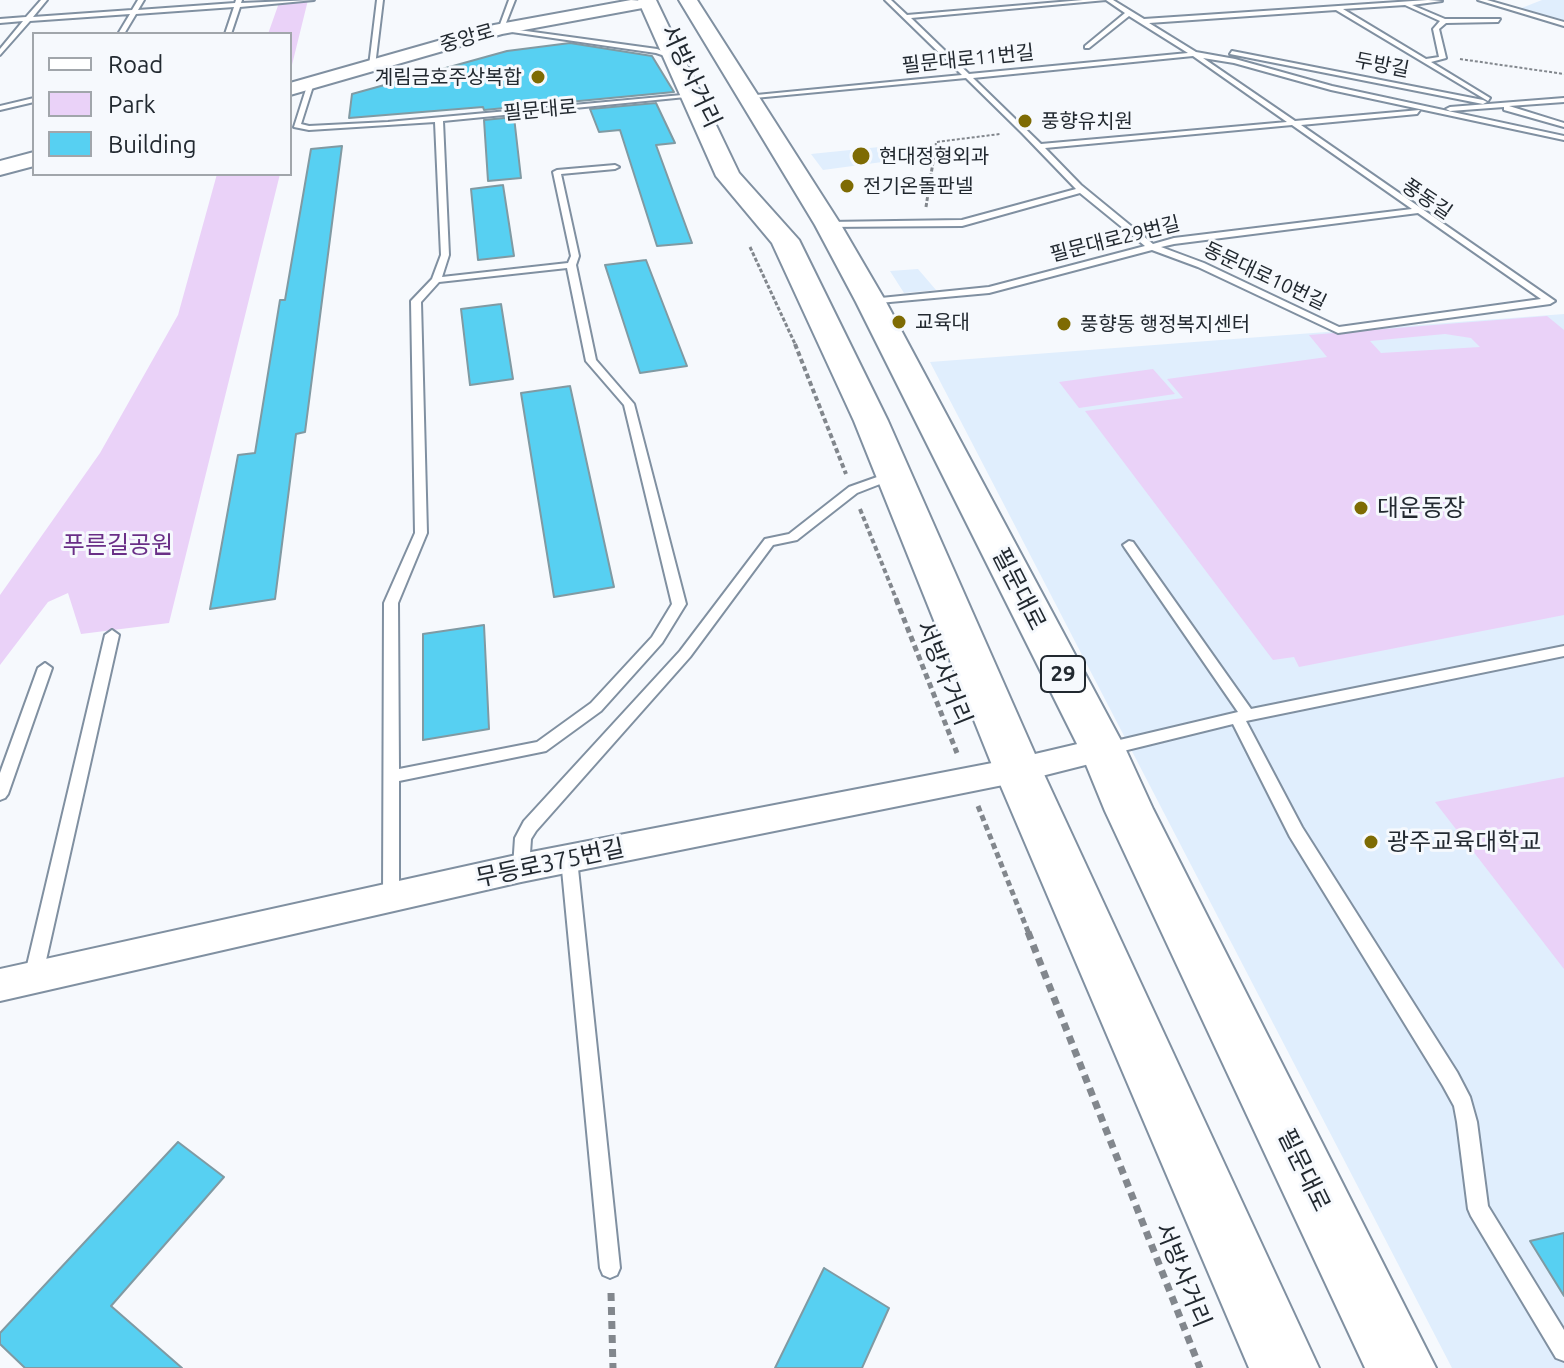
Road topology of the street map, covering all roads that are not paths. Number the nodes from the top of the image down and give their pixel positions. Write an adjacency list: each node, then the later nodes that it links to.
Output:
1 (44, 0): 21 (lane)
2 (141, 0): 17 (lane)
3 (311, 0): 14 (lane)
4 (380, 0): 35 (lane)
5 (512, 0): 27 (lane)
6 (662, 0): 27 (main road, 중앙로); 33 (main road); 40 (main road, 필문대로 / 29)
7 (888, 0): 20 (lane, 동문대로10번길)
8 (1103, 0): 20 (lane)
9 (1109, 0): 18 (lane, 풍동길)
10 (1323, 0): 16 (lane)
11 (1481, 0): 19 (lane)
12 (1501, 0): 19 (lane)
13 (1439, 1): 15 (lane)
14 (238, 2): 17 (lane); 29 (lane)
15 (1404, 3): 16 (lane); 25 (lane)
16 (1336, 8): 24 (lane); 34 (lane)
17 (134, 12): 21 (lane); 28 (lane)
18 (1130, 12): 24 (lane, 풍동길); 30 (lane)
19 (1523, 13): 26 (lane)
20 (906, 17): 36 (lane, 동문대로10번길)
21 (29, 19): 23 (lane); 31 (lane)
22 (1498, 20): 25 (lane)
23 (0, 21)
24 (1145, 21): 32 (lane, 풍동길)
25 (1444, 21): 34 (lane)
26 (1564, 24)
27 (500, 29): 33 (lane); 35 (main road, 중앙로)
28 (122, 32)
29 (229, 32)
30 (1087, 47)
31 (0, 53)
32 (1194, 54): 36 (lane, 필문대로11번길); 43 (lane, 두방길); 45 (lane); 47 (lane, 풍동길)
33 (674, 57): 39 (main road)
34 (1427, 61): 43 (lane)
35 (372, 66): 37 (main road, 중앙로)
36 (967, 76): 40 (lane, 필문대로11번길); 50 (lane, 동문대로10번길)
37 (311, 83): 38 (main road, 중앙로); 46 (lane, 필문대로)
38 (292, 88)
39 (693, 96): 46 (lane, 필문대로); 62 (main road)
40 (746, 98): 56 (main road, 필문대로 / 29)
41 (32, 100): 44 (lane)
42 (1564, 100): 43 (lane)
43 (1498, 106): 45 (lane); 48 (lane, 두방길)
44 (0, 108)
45 (1433, 111): 47 (lane); 49 (lane)
46 (439, 119): 59 (lane)
47 (1288, 122): 50 (lane); 55 (lane, 풍동길)
48 (1564, 125)
49 (1564, 138)
50 (1039, 146): 54 (lane, 동문대로10번길)
51 (32, 160): 53 (main road)
52 (615, 167): 58 (lane)
53 (0, 168)
54 (1081, 190): 56 (lane); 57 (lane, 동문대로10번길)
55 (1417, 211): 57 (lane, 필문대로29번길); 60 (lane, 풍동길)
56 (828, 225): 61 (main road, 필문대로 / 29)
57 (1150, 246): 60 (lane, 동문대로10번길); 61 (lane, 필문대로29번길)
58 (571, 265): 59 (lane); 70 (lane)
59 (436, 280): 70 (lane)
60 (1550, 301)
61 (871, 302): 68 (main road, 필문대로 / 29)
62 (894, 475): 69 (main road); 73 (lane)
63 (1129, 545): 67 (lane)
64 (112, 635): 75 (lane)
65 (1564, 651): 67 (lane)
66 (45, 668): 71 (lane)
67 (1243, 716): 68 (lane); 78 (lane)
68 (1103, 750): 69 (street, 무등로375번길); 80 (main road, 필문대로 / 29)
69 (1018, 770): 72 (street, 무등로375번길); 79 (main road)
70 (391, 776): 74 (lane)
71 (0, 794)
72 (569, 859): 73 (street, 무등로375번길); 77 (lane)
73 (521, 868): 74 (street, 무등로375번길)
74 (391, 898): 75 (street, 무등로375번길)
75 (33, 978): 76 (street, 무등로375번길)
76 (0, 985)
77 (610, 1268)
78 (1564, 1350)
79 (1284, 1368)
80 (1401, 1368)

